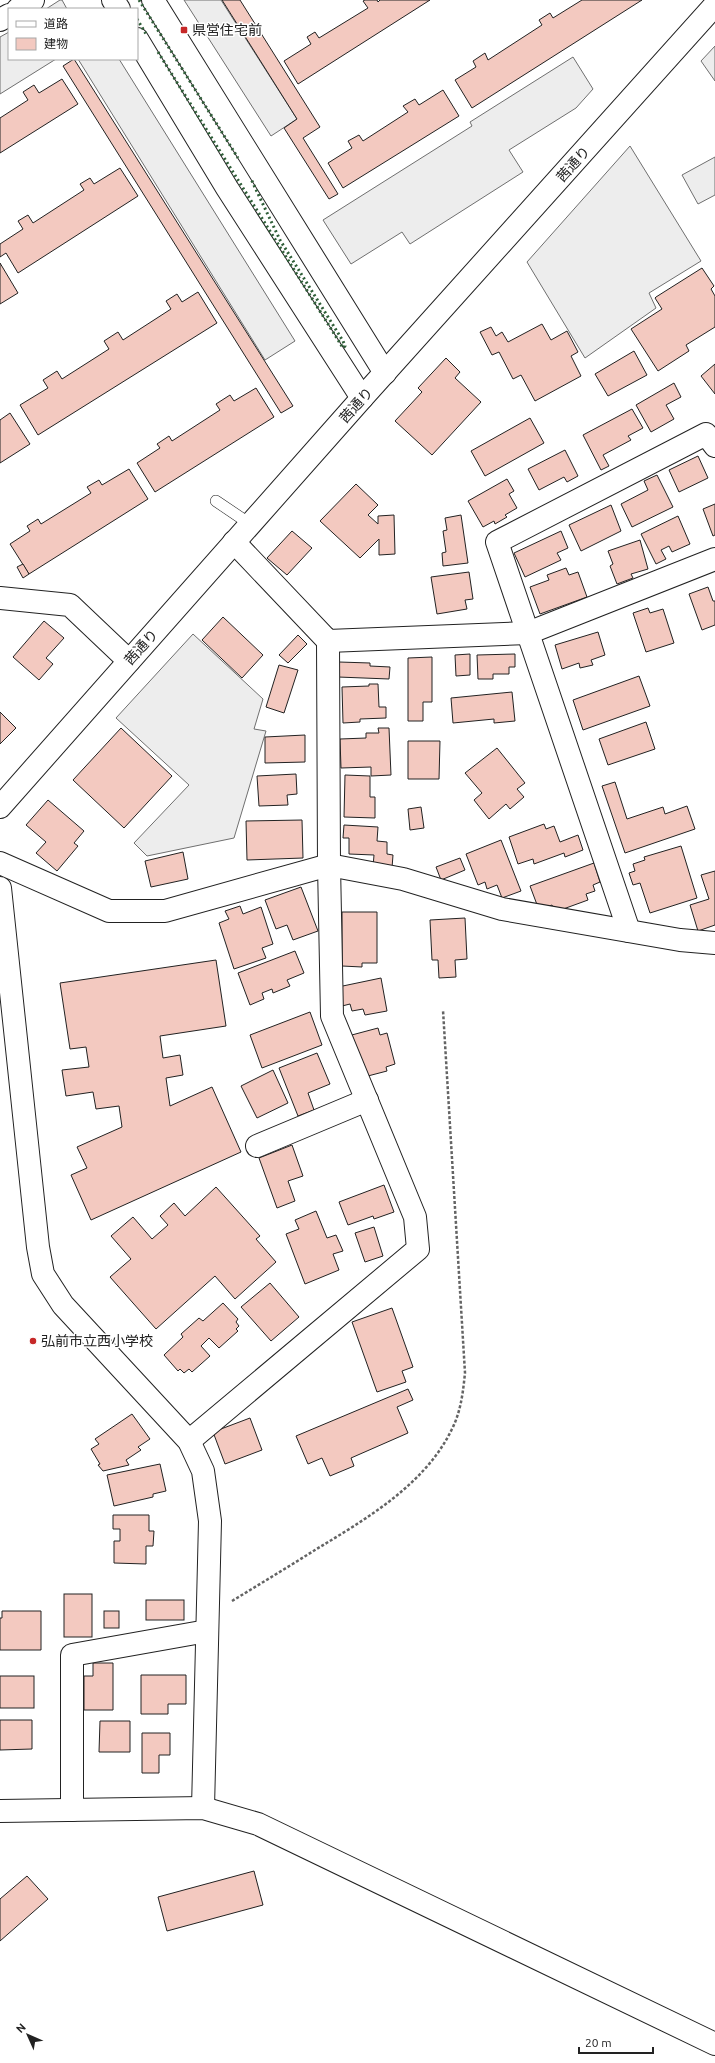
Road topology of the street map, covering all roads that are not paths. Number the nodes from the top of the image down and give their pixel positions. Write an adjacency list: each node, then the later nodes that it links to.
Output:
1 (33, 0): 4 (street)
2 (153, 0): 6 (street)
3 (715, 5): 6 (street, 茜通り)
4 (20, 8)
5 (138, 41): 7 (street)
6 (385, 372): 7 (street, 茜通り)
7 (362, 398): 10 (street, 茜通り)
8 (715, 446): 14 (street)
9 (216, 501): 10 (lane)
10 (250, 524): 11 (street, 茜通り)
11 (234, 542): 15 (street); 16 (street, 茜通り)
12 (715, 559): 14 (street)
13 (0, 598): 16 (street)
14 (528, 633): 15 (street); 21 (street)
15 (328, 641): 19 (street)
16 (129, 661): 17 (street, 茜通り)
17 (0, 807)
18 (0, 863): 19 (street)
19 (329, 865): 21 (street); 23 (street)
20 (0, 888): 25 (street)
21 (629, 931): 22 (street)
22 (715, 943)
23 (367, 1100): 24 (street); 25 (street)
24 (257, 1146)
25 (189, 1441): 26 (street)
26 (208, 1623): 27 (street); 28 (street)
27 (203, 1808): 28 (street); 30 (street)
28 (72, 1810): 29 (street)
29 (0, 1811)
30 (715, 2044)

